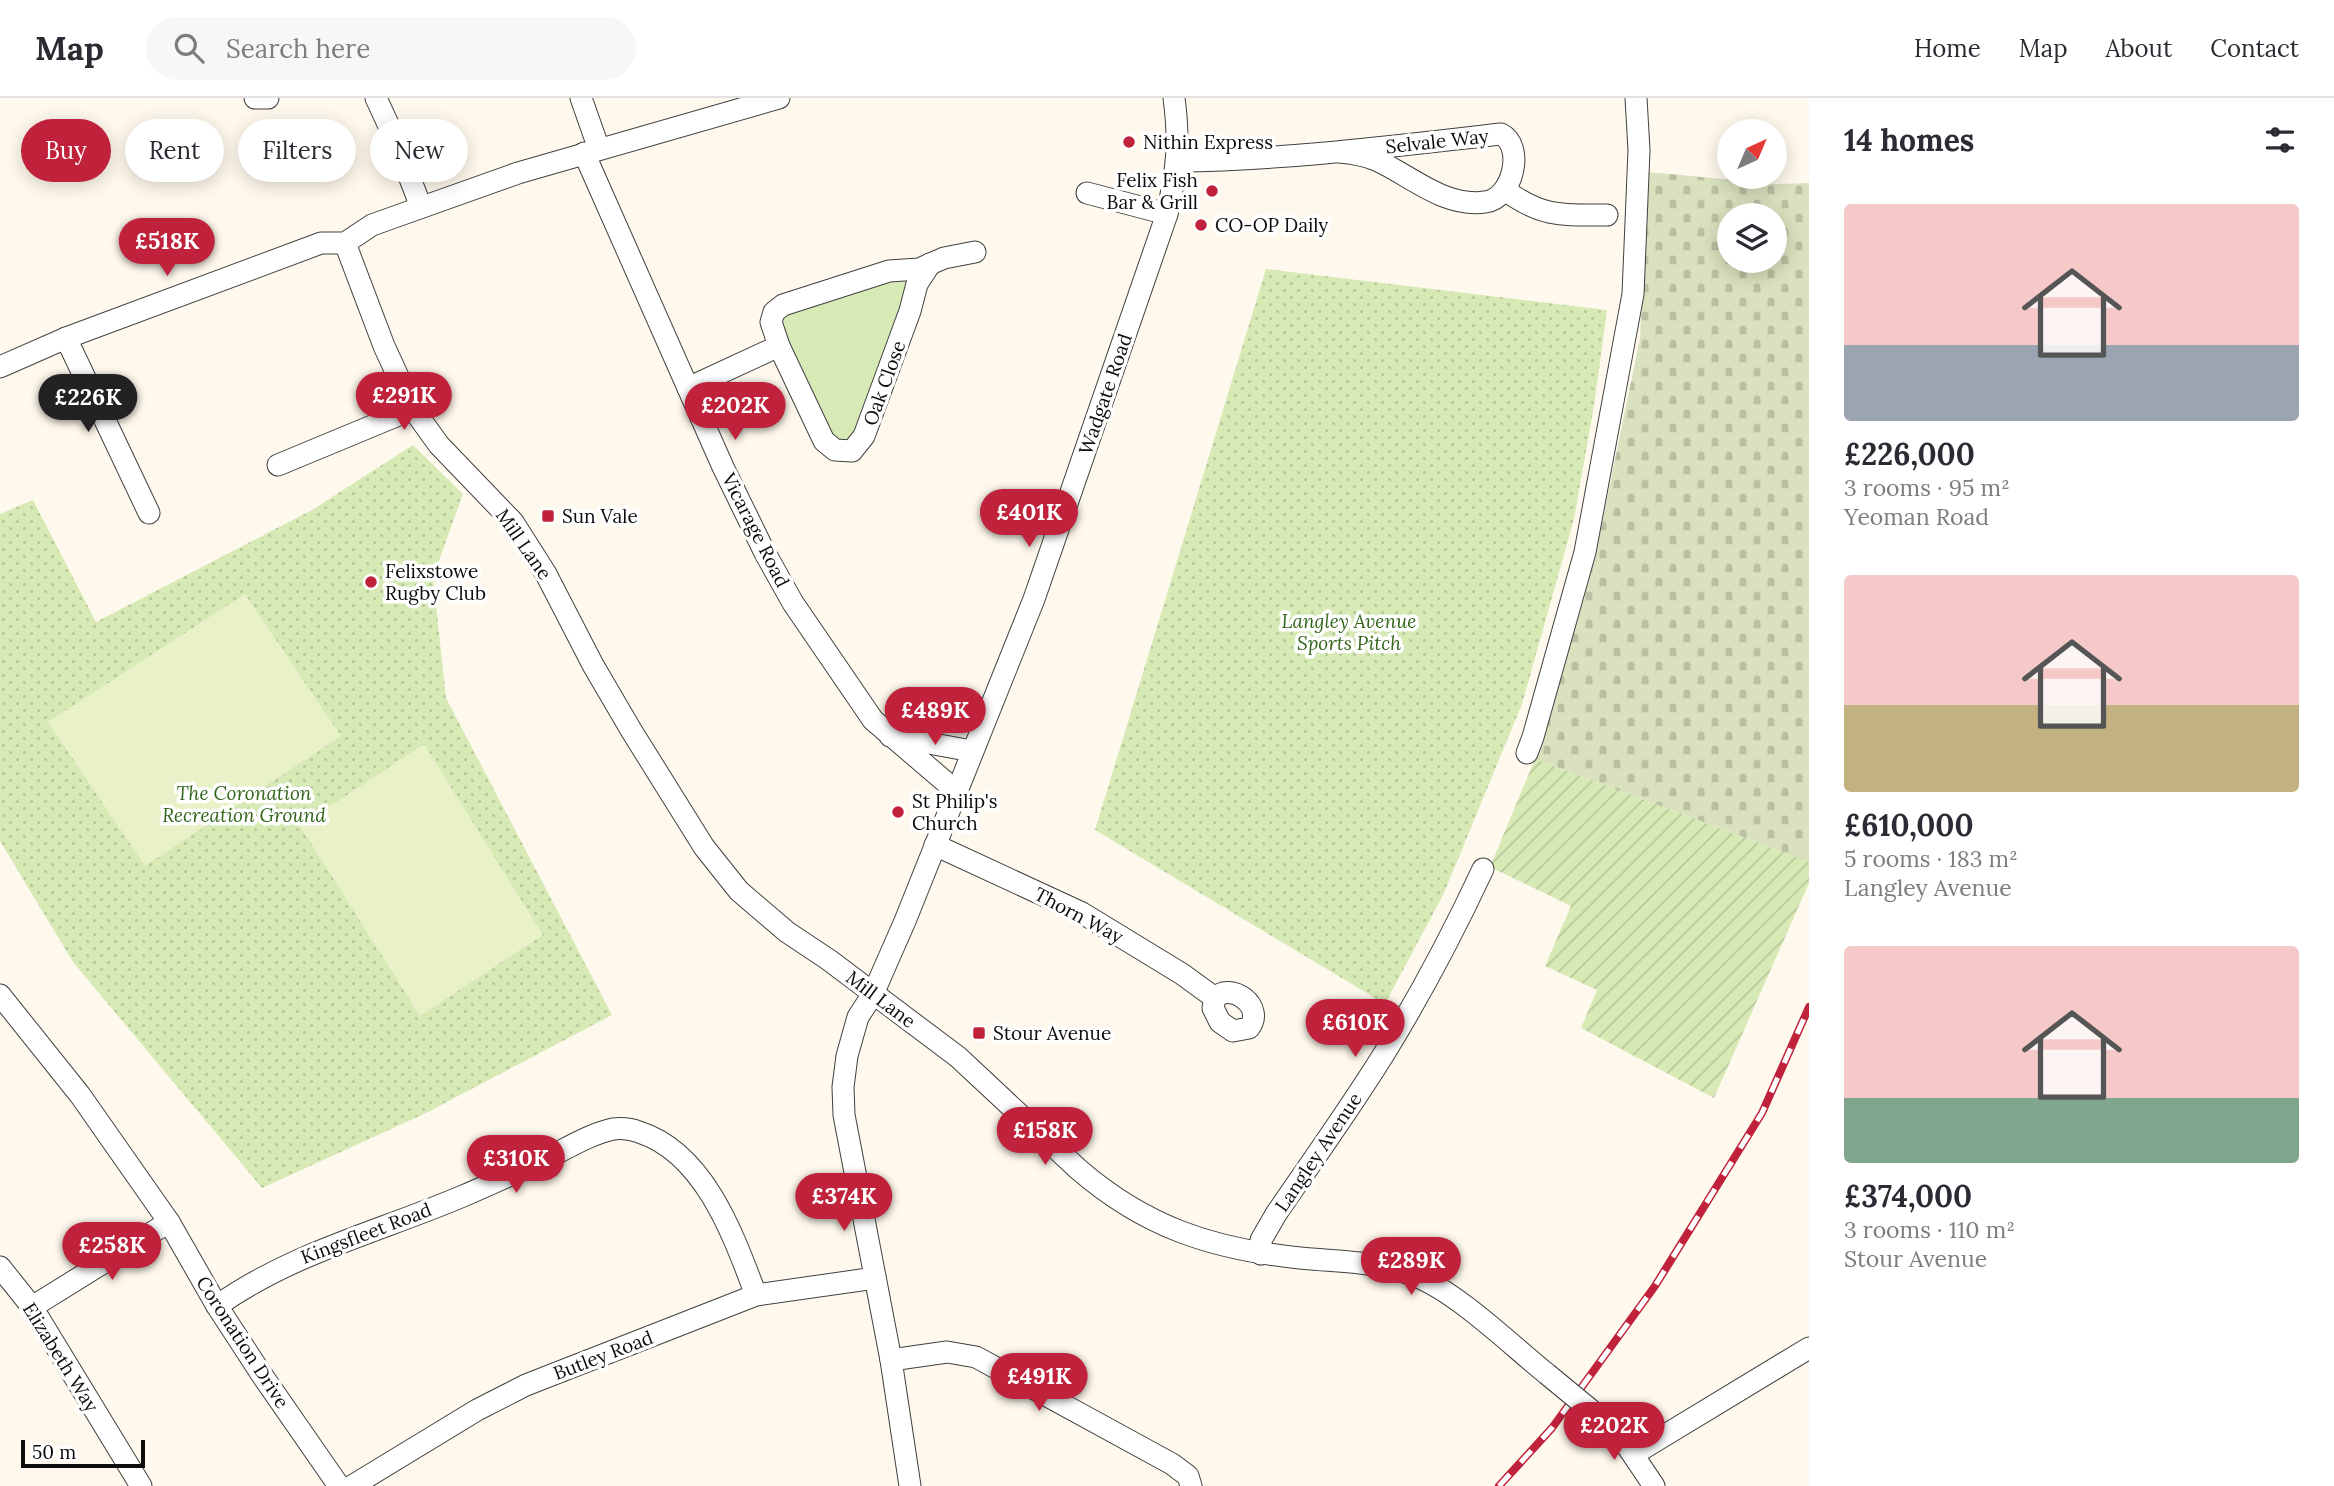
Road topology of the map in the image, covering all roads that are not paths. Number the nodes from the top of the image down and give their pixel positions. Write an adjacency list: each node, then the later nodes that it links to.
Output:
1 (255, 98): 2 (street)
2 (268, 98)
3 (376, 98): 13 (street)
4 (581, 98): 8 (street, Vicarage Road)
5 (779, 98): 8 (street)
6 (1174, 98): 10 (street, Wadgate Road)
7 (1636, 98): 28 (street)
8 (591, 151): 13 (street); 22 (street, Vicarage Road)
9 (1339, 152): 10 (street, Selvale Way); 11 (street, Selvale Way); 11 (street, Selvale Way)
10 (1178, 161): 14 (street, Wadgate Road)
11 (1506, 191): 15 (street)
12 (1087, 193): 14 (street)
13 (421, 207): 16 (street)
14 (1167, 214): 27 (street, Wadgate Road)
15 (1607, 215)
16 (345, 243): 19 (street); 23 (street, Mill Lane)
17 (975, 252): 18 (street, Oak Close)
18 (930, 264): 20 (street, Oak Close); 20 (street, Oak Close)
19 (66, 338): 21 (street); 25 (street)
20 (779, 346): 22 (street)
21 (0, 367)
22 (688, 388): 26 (street, Vicarage Road)
23 (413, 409): 24 (street); 32 (street, Mill Lane)
24 (278, 465)
25 (149, 513)
26 (888, 736): 27 (street); 29 (street, Vicarage Road)
27 (972, 751): 29 (street, Wadgate Road)
28 (1527, 753)
29 (956, 791): 30 (street, Wadgate Road)
30 (935, 845): 32 (street, Wadgate Road); 34 (street, Thorn Way)
31 (1483, 869): 36 (street, Langley Avenue)
32 (873, 994): 36 (street, Mill Lane); 38 (street)
33 (0, 995): 35 (street, Coronation Drive)
34 (1215, 998)
35 (169, 1222): 40 (street, Coronation Drive); 41 (street)
36 (1261, 1254): 44 (street, Mill Lane, bridge)
37 (0, 1267): 41 (street, Elizabeth Way)
38 (874, 1278): 39 (street, Butley Road); 43 (street)
39 (755, 1295): 40 (street, Kingsfleet Road); 47 (street, Butley Road)
40 (217, 1306): 46 (street, Coronation Drive)
41 (32, 1307): 45 (street, Elizabeth Way)
42 (1809, 1348): 44 (street)
43 (891, 1360): 48 (street); 49 (street)
44 (1634, 1454): 50 (street, Mill Lane)
45 (141, 1486)
46 (339, 1486)
47 (352, 1486)
48 (910, 1486)
49 (1191, 1486)
50 (1654, 1486)

